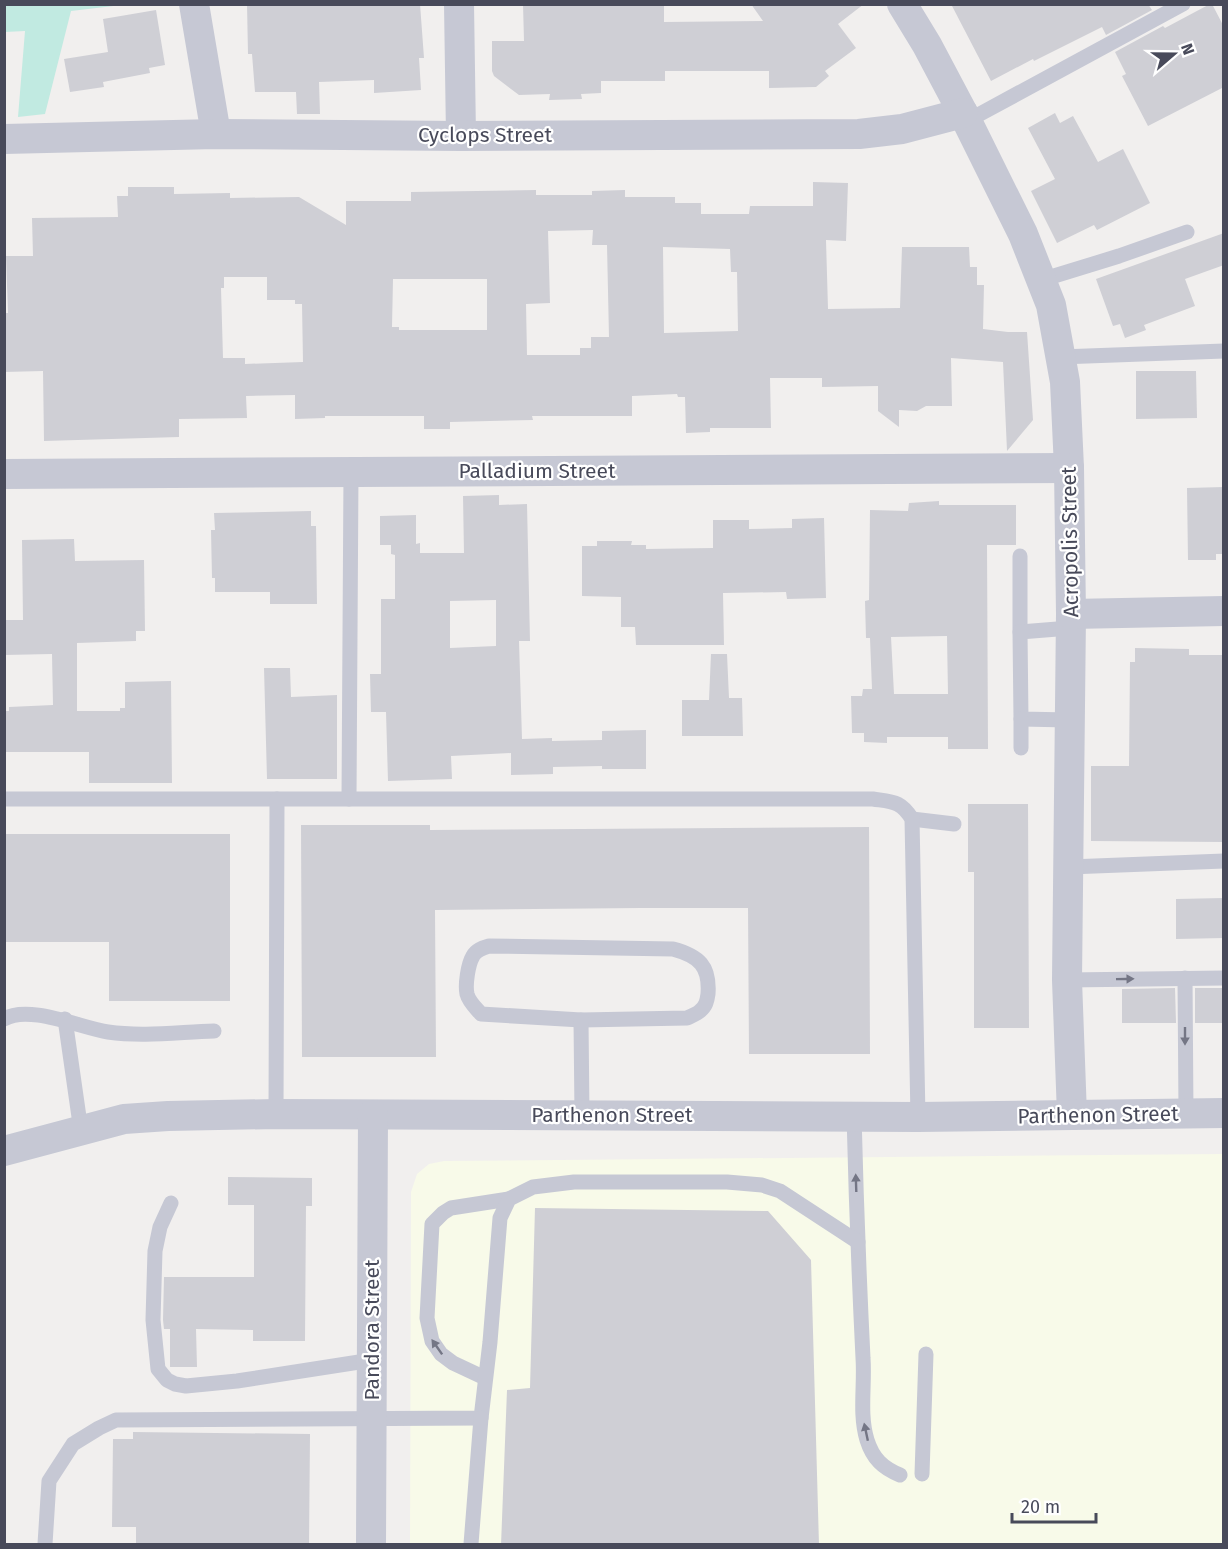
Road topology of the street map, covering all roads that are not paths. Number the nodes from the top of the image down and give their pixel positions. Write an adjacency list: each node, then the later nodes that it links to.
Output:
1 (194, 4): 6 (street)
2 (459, 4): 7 (street)
3 (902, 4): 5 (street, Acropolis Street)
4 (1183, 4): 5 (lane)
5 (965, 117): 7 (street, Cyclops Street); 10 (street, Acropolis Street)
6 (216, 134): 7 (street, Cyclops Street); 8 (street, Cyclops Street)
7 (460, 136)
8 (4, 139)
9 (1187, 232): 10 (lane)
10 (1041, 280): 12 (street, Acropolis Street)
11 (1224, 351): 12 (lane)
12 (1060, 357): 13 (street, Acropolis Street)
13 (1069, 468): 14 (street, Palladium Street); 18 (street, Acropolis Street)
14 (351, 472): 15 (street, Palladium Street); 25 (lane)
15 (4, 474)
16 (1020, 555): 19 (lane)
17 (1224, 611): 18 (street)
18 (1071, 621): 19 (lane); 21 (street, Acropolis Street)
19 (1020, 632): 20 (lane)
20 (1022, 719): 21 (lane); 22 (lane)
21 (1069, 720): 29 (street, Acropolis Street)
22 (1022, 748)
23 (4, 798): 24 (lane)
24 (277, 799): 25 (lane); 39 (lane)
25 (349, 799): 26 (lane)
26 (912, 819): 27 (lane); 44 (lane)
27 (954, 824)
28 (1224, 861): 29 (lane)
29 (1069, 867): 32 (street, Acropolis Street)
30 (1185, 978): 31 (lane); 32 (lane, one-way to 30); 37 (lane, one-way to 37)
31 (1224, 978)
32 (1067, 980): 43 (street, Acropolis Street)
33 (4, 1019): 34 (lane)
34 (65, 1019): 36 (lane); 45 (lane)
35 (581, 1020): 35 (lane); 41 (lane)
36 (214, 1031)
37 (1186, 1113): 38 (street, Parthenon Street); 43 (street, Parthenon Street)
38 (1224, 1113)
39 (276, 1114): 40 (street, Parthenon Street); 45 (street, Parthenon Street)
40 (373, 1115): 41 (street, Parthenon Street); 51 (street, Pandora Street)
41 (582, 1115): 42 (street, Parthenon Street)
42 (854, 1115): 44 (street, Parthenon Street); 49 (lane, one-way to 42)
43 (1072, 1115): 44 (street, Parthenon Street)
44 (918, 1117)
45 (81, 1131): 46 (street, Parthenon Street)
46 (4, 1151)
47 (509, 1199): 49 (lane); 52 (lane); 52 (lane, one-way to 47)
48 (171, 1203): 51 (lane)
49 (858, 1242): 56 (lane, one-way to 49)
50 (926, 1354): 55 (lane)
51 (372, 1360): 54 (street, Pandora Street)
52 (485, 1378): 53 (lane)
53 (481, 1418): 54 (lane); 59 (lane)
54 (372, 1420): 57 (lane); 58 (street, Pandora Street)
55 (922, 1474)
56 (900, 1475)
57 (45, 1545)
58 (371, 1545)
59 (471, 1545)

